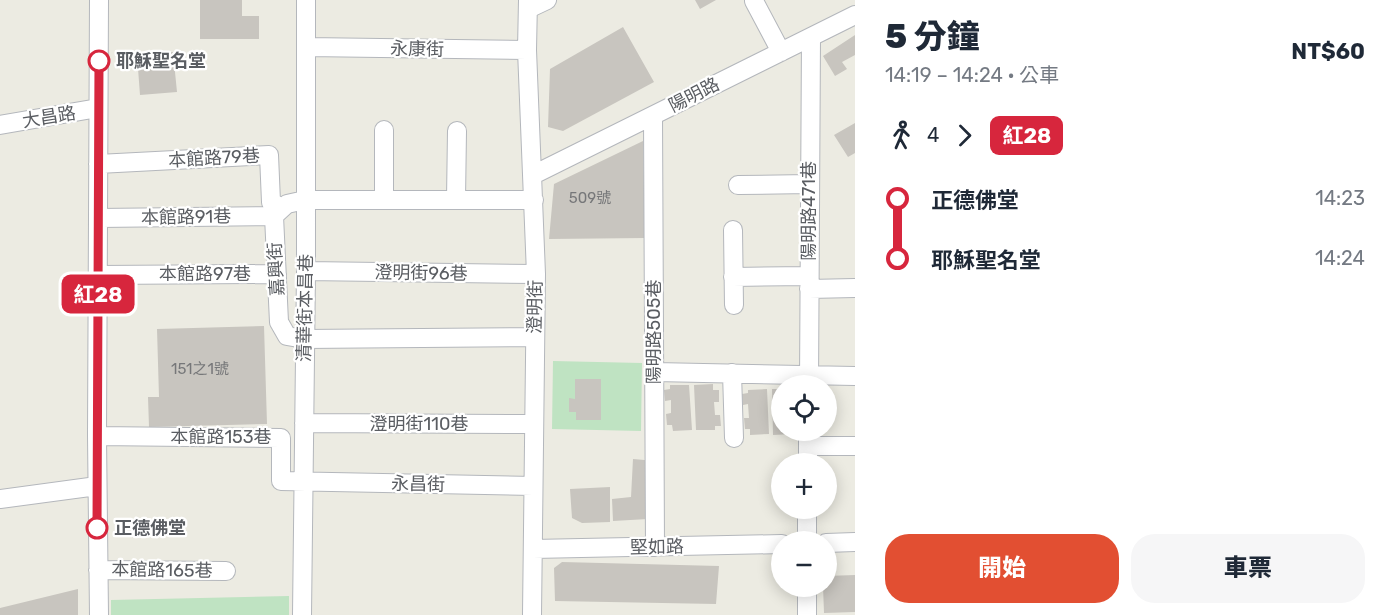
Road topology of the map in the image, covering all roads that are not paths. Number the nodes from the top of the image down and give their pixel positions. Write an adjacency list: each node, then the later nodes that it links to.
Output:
1 (99, 0): 11 (street)
2 (306, 0): 8 (street, 清華街本昌巷)
3 (547, 0): 5 (street)
4 (754, 1): 10 (street)
5 (528, 5): 9 (street, 澄明街)
6 (855, 15): 7 (street, 陽明路)
7 (811, 37): 10 (street, 陽明路); 18 (street, 陽明路471巷)
8 (307, 47): 9 (street, 永康街); 22 (street, 清華街本昌巷)
9 (527, 50): 17 (street, 澄明街)
10 (781, 52): 12 (street, 陽明路)
11 (98, 108): 13 (street, 大昌路); 16 (street)
12 (653, 116): 17 (street, 陽明路); 37 (street, 陽明路505巷)
13 (0, 124)
14 (384, 130): 20 (street)
15 (457, 131): 21 (street)
16 (98, 164): 24 (street, 本館路79巷); 25 (street)
17 (533, 175): 23 (street, 澄明街)
18 (809, 184): 19 (street); 32 (street, 陽明路471巷)
19 (738, 185)
20 (384, 199): 21 (street); 22 (street)
21 (456, 199): 23 (street)
22 (305, 200): 24 (street); 27 (street, 清華街本昌巷)
23 (534, 200): 29 (street, 澄明街)
24 (278, 212): 25 (street, 本館路91巷); 28 (street, 嘉興街)
25 (98, 218): 30 (street)
26 (733, 230): 31 (street)
27 (306, 271): 29 (street, 澄明街96巷); 36 (street, 清華街本昌巷)
28 (277, 274): 30 (street, 本館路97巷); 36 (street, 嘉興街)
29 (536, 274): 35 (street, 澄明街)
30 (98, 275): 45 (street)
31 (733, 277): 32 (street); 34 (street)
32 (809, 282): 33 (street); 39 (street, 陽明路471巷)
33 (855, 288)
34 (734, 305)
35 (535, 337): 36 (street); 44 (street, 澄明街)
36 (304, 339): 43 (street, 清華街本昌巷)
37 (655, 372): 38 (street); 56 (street, 陽明路505巷)
38 (732, 373): 41 (street); 46 (street)
39 (809, 375)
40 (855, 375): 42 (street)
41 (771, 377)
42 (837, 377)
43 (304, 423): 44 (street, 澄明街110巷); 49 (street, 清華街本昌巷)
44 (534, 424): 51 (street, 澄明街)
45 (97, 436): 49 (street, 本館路153巷); 50 (street)
46 (734, 438)
47 (855, 446): 48 (street)
48 (808, 447)
49 (303, 482): 51 (street, 永昌街); 62 (street, 清華街本昌巷)
50 (97, 486): 52 (street); 58 (street)
51 (533, 486): 57 (street, 澄明街)
52 (0, 499)
53 (855, 542): 54 (street)
54 (837, 543)
55 (771, 544): 56 (street, 堅如路)
56 (655, 547): 57 (street, 堅如路)
57 (533, 549): 63 (street, 澄明街)
58 (98, 570): 59 (street, 本館路165巷); 61 (street)
59 (225, 571)
60 (807, 597): 64 (street)
61 (99, 615)
62 (302, 615)
63 (532, 615)
64 (807, 615)

